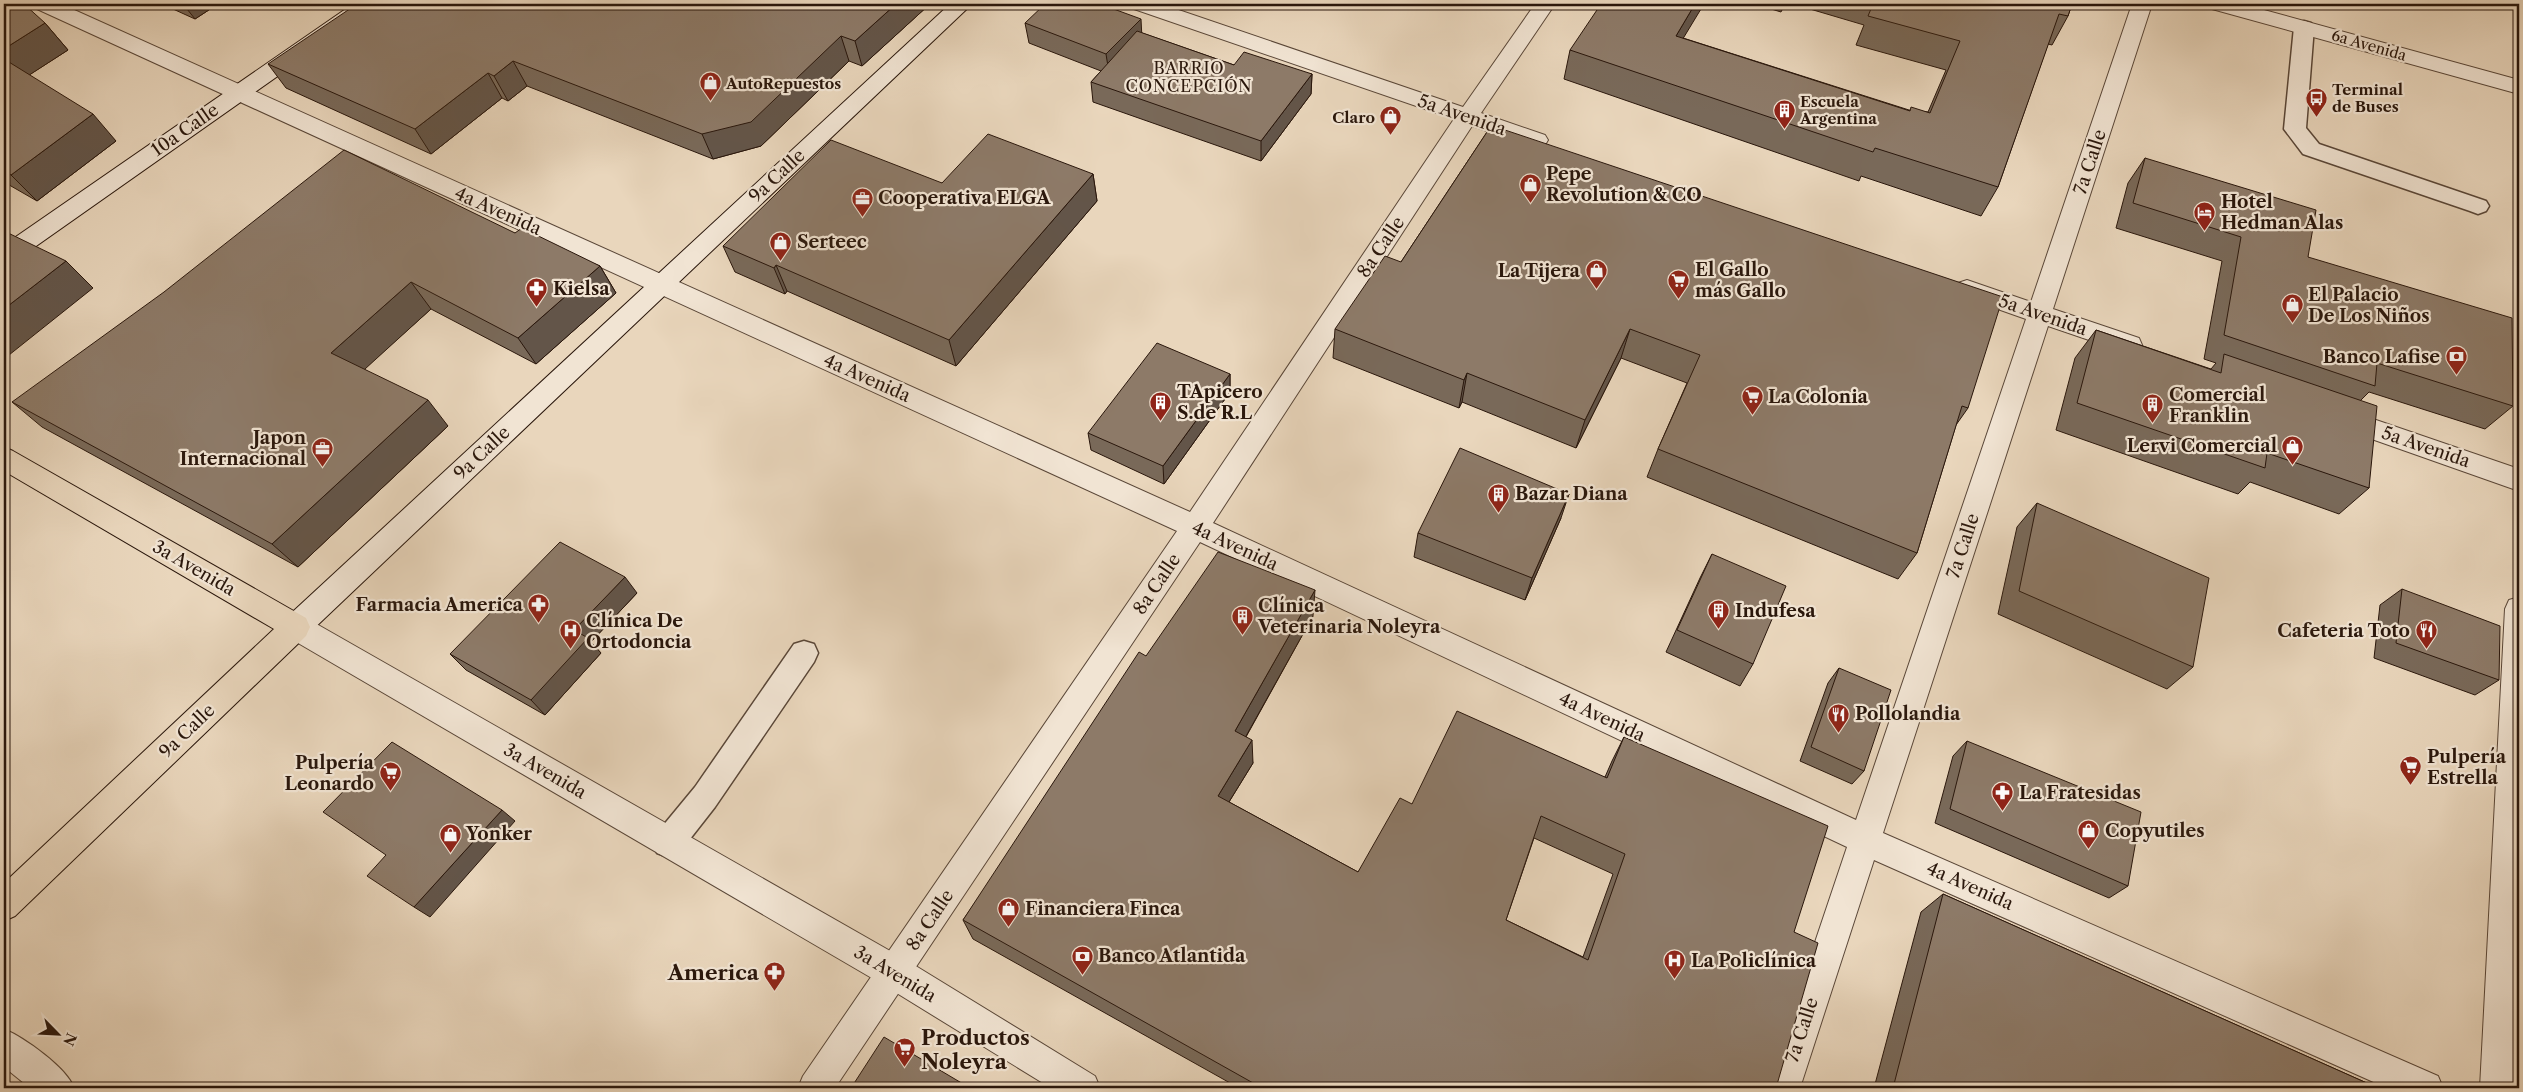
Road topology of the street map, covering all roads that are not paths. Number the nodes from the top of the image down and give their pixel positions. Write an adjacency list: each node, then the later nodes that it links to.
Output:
1 (44, 4): 10 (street, 4a Avenida)
2 (366, 4): 10 (street, 10a Calle)
3 (962, 4): 16 (street, 9a Calle)
4 (1141, 4): 11 (street, 5a Avenida)
5 (1545, 4): 11 (street, 8a Calle)
6 (2142, 4): 17 (street, 7a Calle)
7 (2220, 4): 8 (street, 6a Avenida)
8 (2304, 27): 9 (street, 6a Avenida); 13 (lane)
9 (2519, 87)
10 (238, 93): 14 (street, 10a Calle); 16 (street, 4a Avenida)
11 (1467, 117): 12 (street, 5a Avenida); 22 (street, 8a Calle)
12 (1561, 149)
13 (2478, 206)
14 (4, 257)
15 (1946, 282): 17 (street, 5a Avenida)
16 (661, 285): 22 (street, 4a Avenida); 24 (street, 9a Calle)
17 (2040, 314): 18 (street, 5a Avenida); 26 (street, 7a Calle)
18 (2152, 353)
19 (2322, 411): 21 (street, 5a Avenida)
20 (4, 458): 24 (main road, 3a Avenida)
21 (2519, 480)
22 (1196, 527): 26 (street, 4a Avenida); 29 (street, 8a Calle)
23 (2519, 609): 36 (street)
24 (296, 627): 27 (street, 3a Avenida); 28 (main road, 9a Calle)
25 (804, 653): 27 (lane)
26 (1865, 840): 34 (street, 7a Calle); 35 (street, 4a Avenida)
27 (668, 842): 29 (street, 3a Avenida)
28 (4, 904)
29 (894, 972): 32 (street, 8a Calle); 33 (street, 3a Avenida)
30 (4, 1046): 31 (street)
31 (56, 1088)
32 (815, 1088)
33 (1083, 1088)
34 (1783, 1088)
35 (2426, 1088)
36 (2496, 1088)

